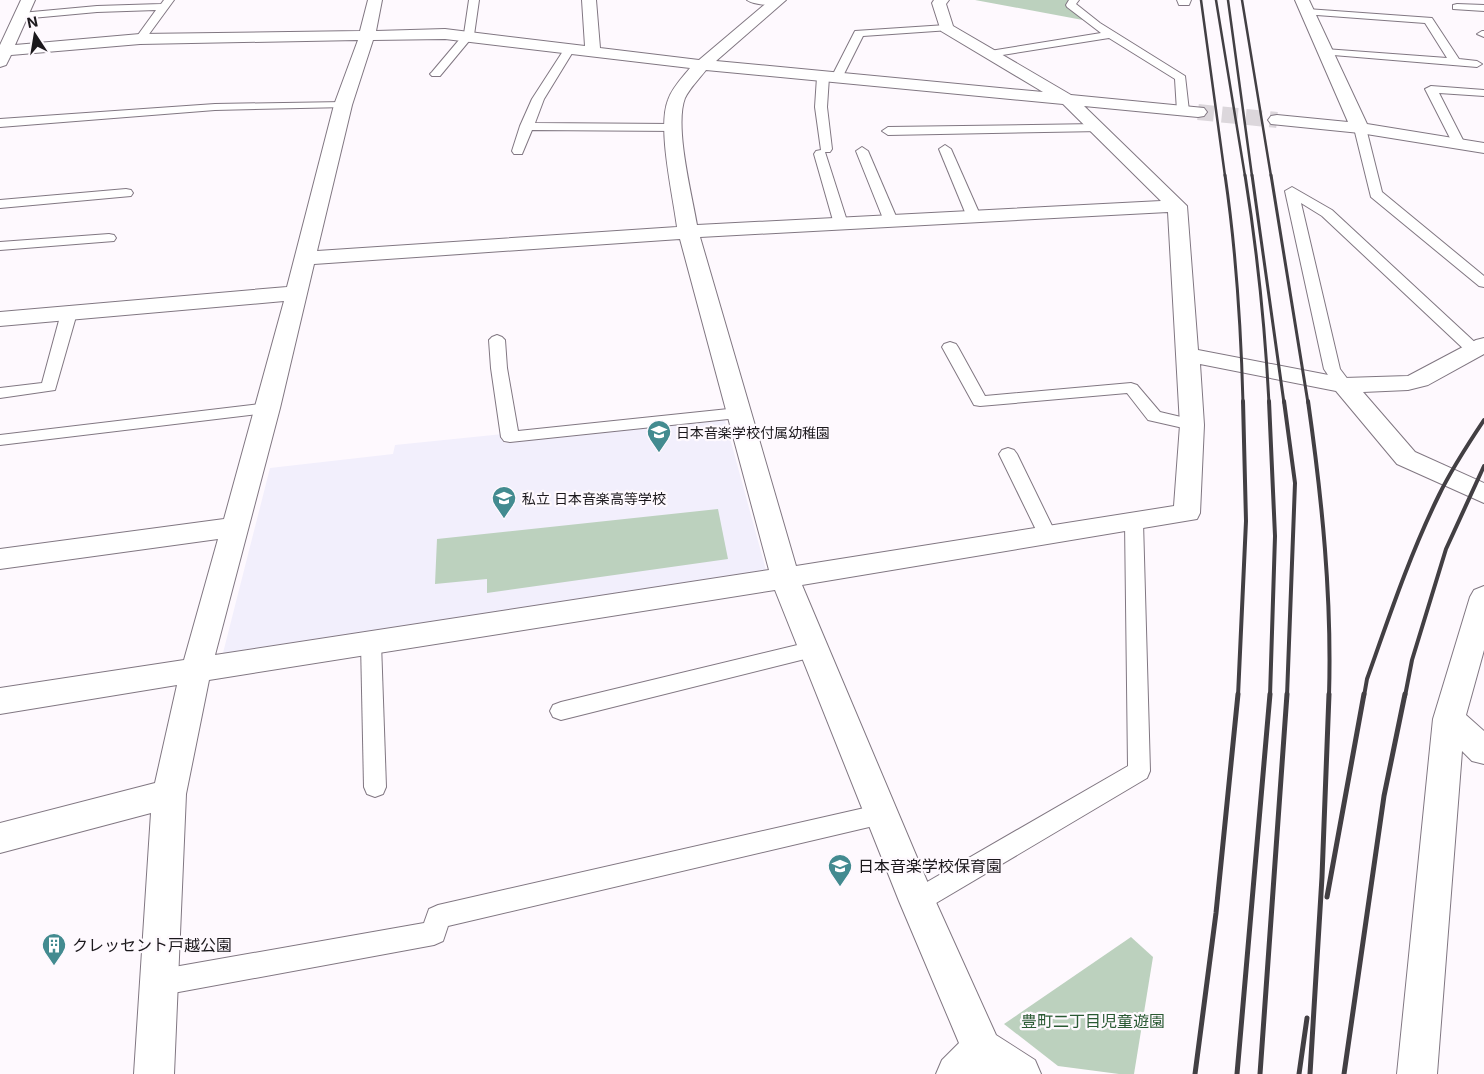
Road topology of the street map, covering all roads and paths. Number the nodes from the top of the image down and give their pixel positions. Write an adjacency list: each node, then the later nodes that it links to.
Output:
1 (28, 0): 13 (street)
2 (375, 0): 17 (street)
3 (474, 0): 18 (lane)
4 (589, 0): 22 (street)
5 (922, 0): 8 (street)
6 (1074, 0): 16 (lane)
7 (770, 1): 27 (street)
8 (940, 1): 14 (street)
9 (166, 3): 13 (lane); 19 (lane)
10 (1304, 6): 21 (street); 25 (lane)
11 (1457, 6): 12 (lane)
12 (1484, 8)
13 (18, 22): 15 (street); 24 (street)
14 (946, 28): 23 (street); 29 (lane)
15 (0, 29)
16 (1112, 34): 23 (lane); 33 (lane)
17 (368, 35): 18 (street); 19 (street); 32 (street)
18 (469, 35): 20 (street); 28 (lane)
19 (140, 39): 24 (street)
20 (569, 50): 22 (street); 36 (lane)
21 (1325, 52): 25 (lane); 39 (street)
22 (593, 53): 27 (street)
23 (990, 54): 31 (street)
24 (3, 56)
25 (1456, 62): 26 (lane)
26 (1478, 64)
27 (702, 65): 29 (street); 37 (street)
28 (436, 74)
29 (830, 78): 31 (street); 45 (lane)
30 (1484, 93): 41 (lane)
31 (1068, 100): 33 (street); 38 (street)
32 (343, 105): 35 (lane); 56 (street)
33 (1190, 112)
34 (1277, 120): 39 (street)
35 (0, 123)
36 (526, 126): 37 (lane); 44 (lane)
37 (672, 128): 53 (street)
38 (1097, 128): 40 (lane); 49 (street)
39 (1360, 128): 41 (street); 57 (lane)
40 (888, 131)
41 (1459, 144): 42 (street)
42 (1484, 148)
43 (945, 150): 50 (lane)
44 (518, 151)
45 (823, 151): 52 (lane)
46 (862, 151): 51 (lane)
47 (126, 193): 48 (lane)
48 (0, 204)
49 (1177, 206): 50 (street); 64 (street)
50 (974, 217): 51 (street)
51 (891, 221): 52 (street)
52 (841, 224): 53 (street)
53 (688, 232): 56 (street); 68 (street)
54 (109, 238): 55 (lane)
55 (0, 246)
56 (306, 258): 58 (street)
57 (1484, 283)
58 (297, 294): 59 (street); 67 (street)
59 (69, 313): 60 (street); 66 (lane)
60 (0, 318)
61 (497, 340): 68 (lane)
62 (950, 347): 69 (lane)
63 (1479, 348): 65 (street); 65 (lane)
64 (1187, 355): 65 (street); 69 (street)
65 (1344, 385): 72 (street)
66 (0, 393)
67 (268, 408): 70 (lane); 74 (street)
68 (738, 413): 77 (street)
69 (1192, 425): 73 (street)
70 (0, 440)
71 (1008, 454): 75 (lane)
72 (1484, 494)
73 (1134, 522): 75 (street); 90 (lane)
74 (236, 528): 76 (street); 81 (street)
75 (1048, 536): 77 (street)
76 (0, 559)
77 (785, 578): 79 (street); 80 (street)
78 (1484, 600): 84 (street)
79 (371, 643): 81 (street); 86 (lane)
80 (814, 649): 83 (lane); 88 (street)
81 (196, 671): 82 (street); 87 (street)
82 (0, 702)
83 (561, 711)
84 (1449, 719): 85 (street); 95 (street)
85 (1484, 751)
86 (375, 786)
87 (169, 794): 89 (street); 91 (street)
88 (882, 814): 90 (street); 91 (lane)
89 (0, 838)
90 (917, 901): 92 (street)
91 (158, 983): 93 (street)
92 (969, 1061): 94 (street)
93 (154, 1074)
94 (1021, 1074)
95 (1417, 1074)

